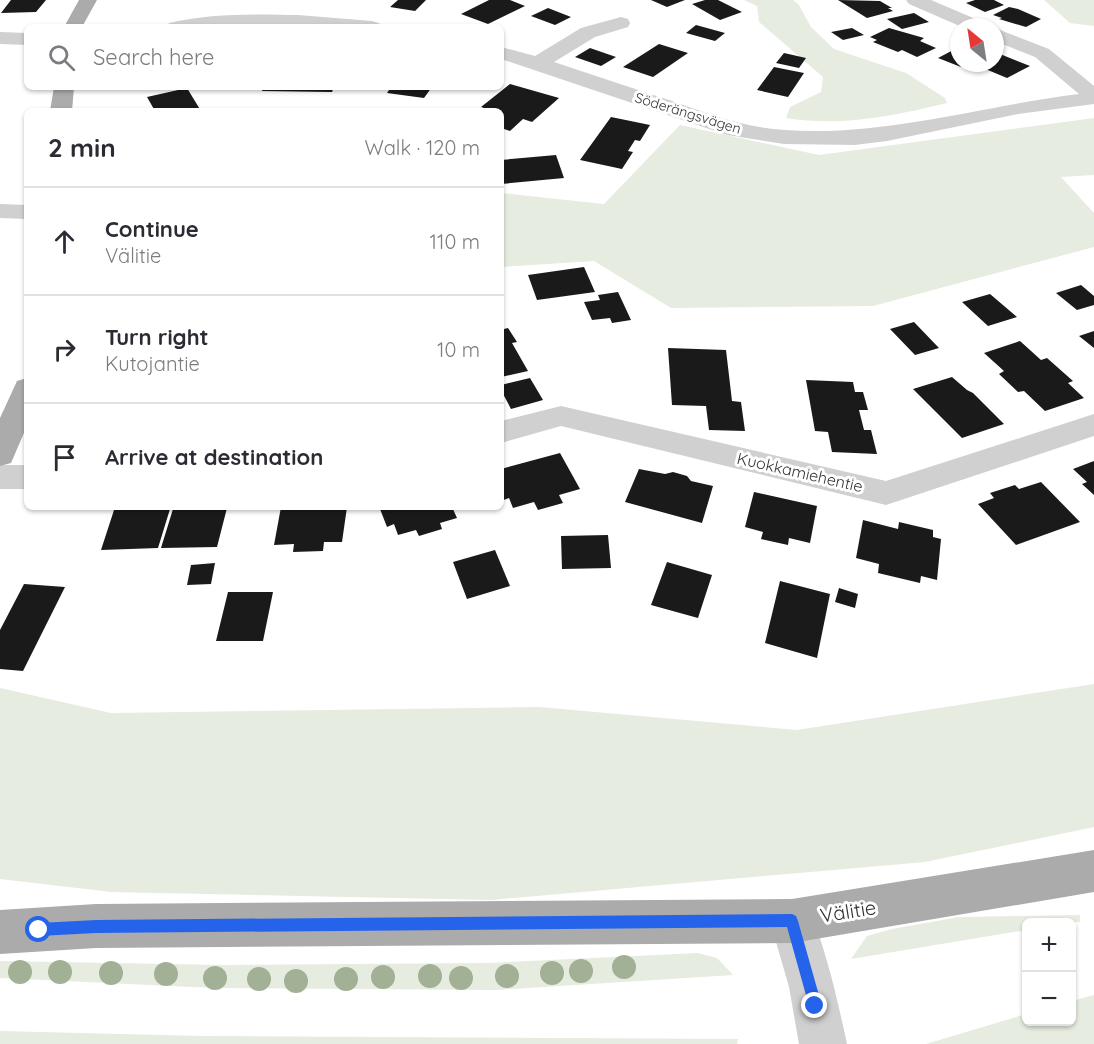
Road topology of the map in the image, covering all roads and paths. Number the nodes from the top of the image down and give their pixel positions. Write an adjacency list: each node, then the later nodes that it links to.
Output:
1 (88, 0): 5 (main road)
2 (915, 0): 3 (street)
3 (957, 18)
4 (621, 23): 12 (street)
5 (76, 24)
6 (204, 24): 7 (street)
7 (345, 24)
8 (0, 38): 10 (street)
9 (1004, 38): 14 (street)
10 (24, 39)
11 (504, 54): 12 (street, Söderängsvägen)
12 (538, 63): 14 (street, Söderängsvägen)
13 (64, 90): 15 (main road)
14 (1094, 97)
15 (61, 108)
16 (0, 212): 17 (street)
17 (24, 212)
18 (24, 395): 21 (main road)
19 (1094, 425): 20 (street, Kuokkamiehentie)
20 (504, 431)
21 (0, 455)
22 (0, 477): 23 (street)
23 (24, 477)
24 (1094, 871): 26 (main road, Välitie)
25 (0, 909): 27 (main road, Välitie)
26 (792, 921): 27 (main road, Välitie); 29 (street)
27 (96, 926): 28 (main road, Välitie)
28 (0, 932)
29 (823, 1044)

